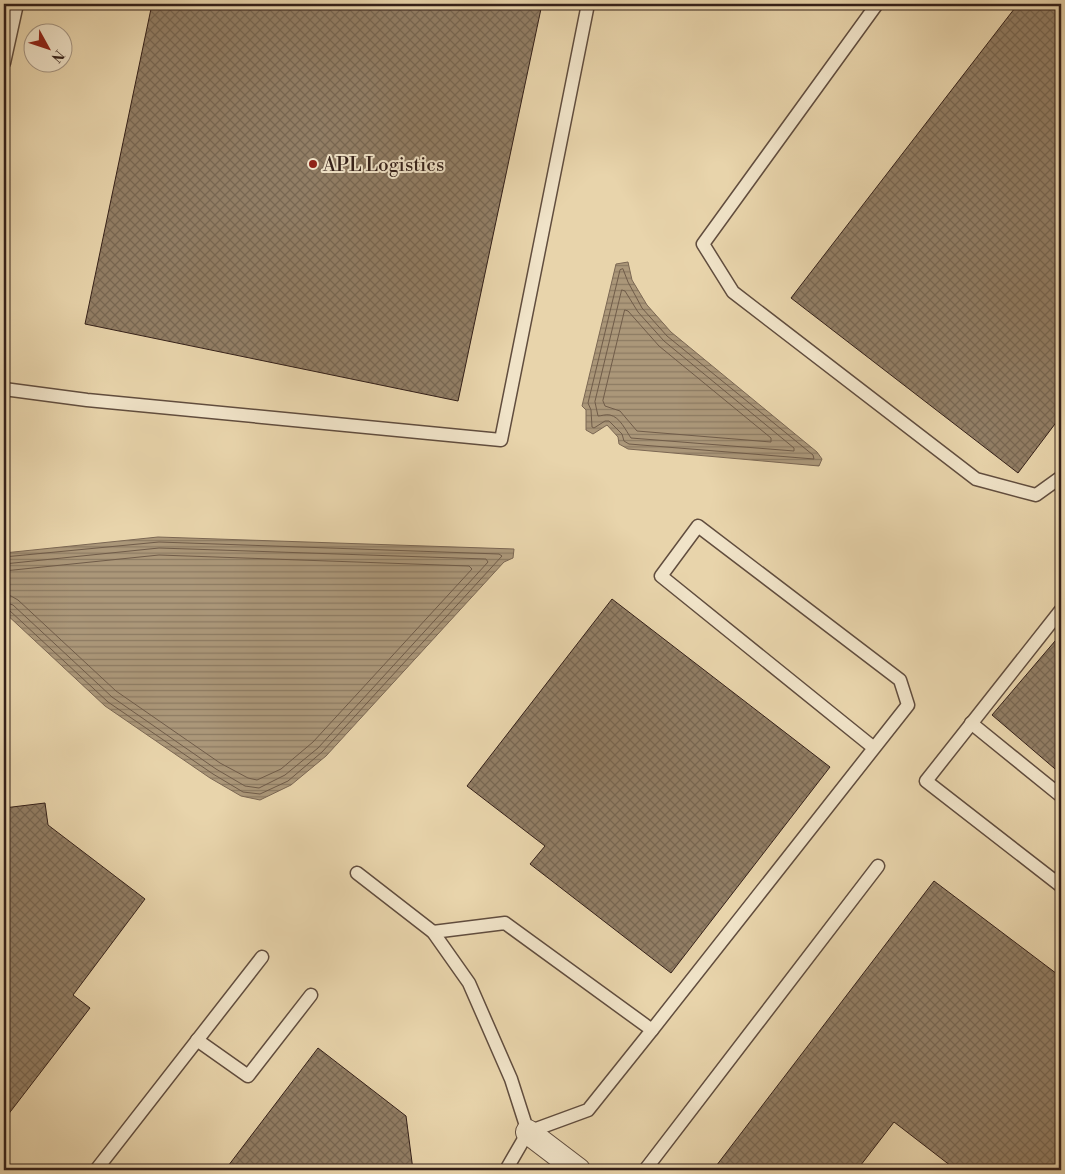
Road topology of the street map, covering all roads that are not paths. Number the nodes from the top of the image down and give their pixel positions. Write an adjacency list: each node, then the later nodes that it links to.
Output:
1 (17, 4): 4 (lane)
2 (588, 4): 5 (lane)
3 (877, 4): 6 (lane)
4 (4, 63)
5 (4, 389)
6 (1061, 477)
7 (1061, 610): 8 (lane)
8 (971, 723): 10 (lane); 13 (lane)
9 (874, 748): 9 (lane); 17 (lane)
10 (1061, 796)
11 (878, 866): 23 (lane)
12 (357, 873): 14 (lane)
13 (1061, 886)
14 (433, 932): 17 (lane); 19 (lane)
15 (262, 957): 18 (lane)
16 (311, 995): 18 (lane)
17 (652, 1030): 19 (lane)
18 (197, 1040): 20 (lane)
19 (528, 1132): 21 (lane); 22 (street)
20 (96, 1170)
21 (506, 1170)
22 (578, 1170)
23 (645, 1170)

